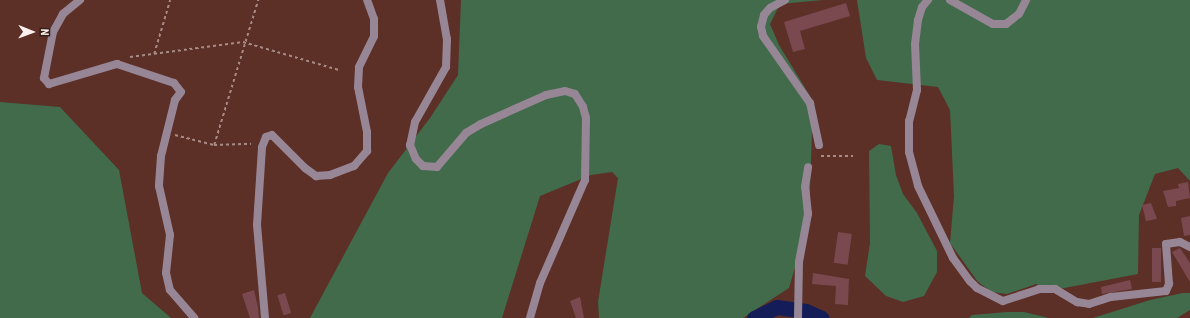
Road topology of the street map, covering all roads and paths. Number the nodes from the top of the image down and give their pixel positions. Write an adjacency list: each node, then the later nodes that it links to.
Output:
1 (80, 0): 22 (street)
2 (170, 0): 11 (path)
3 (258, 0): 10 (path)
4 (367, 0): 23 (street)
5 (440, 0): 24 (street)
6 (785, 0): 17 (street)
7 (928, 0): 21 (street)
8 (950, 0): 9 (street)
9 (1026, 0)
10 (243, 42): 11 (path); 13 (path); 16 (path)
11 (154, 54): 12 (path)
12 (130, 57)
13 (339, 70)
14 (175, 136): 16 (path)
15 (251, 144): 16 (path)
16 (214, 145)
17 (819, 145)
18 (821, 156): 19 (path)
19 (853, 156)
20 (808, 167): 25 (street)
21 (1190, 247)
22 (194, 318)
23 (265, 318)
24 (530, 318)
25 (798, 318)

